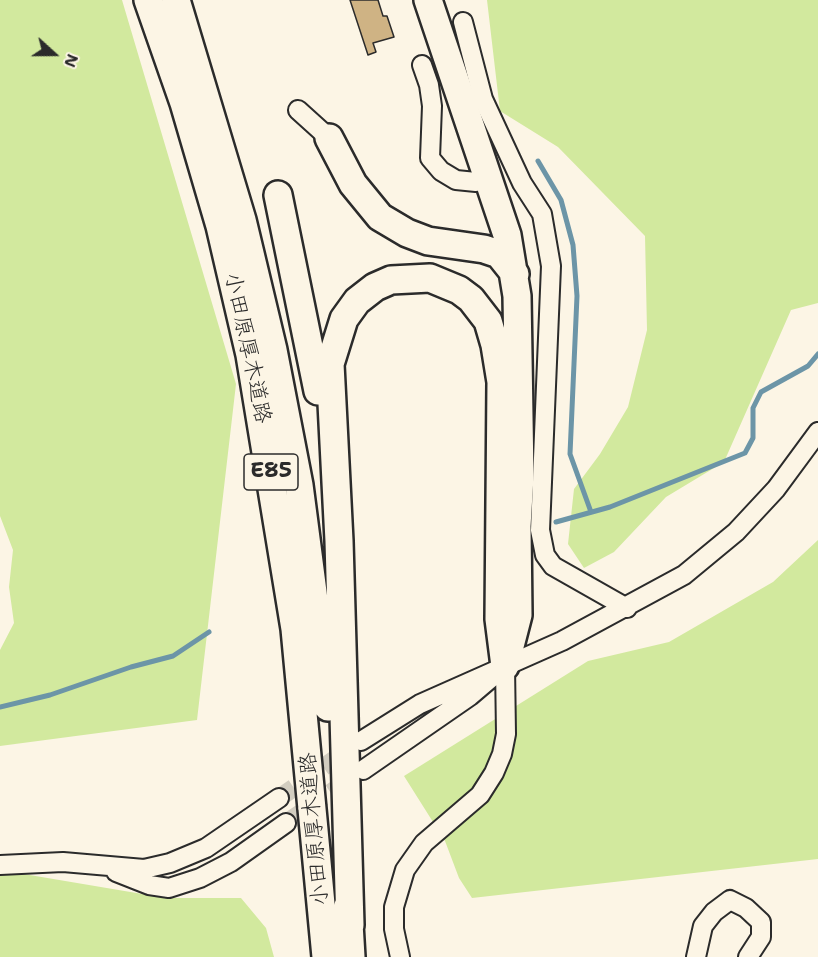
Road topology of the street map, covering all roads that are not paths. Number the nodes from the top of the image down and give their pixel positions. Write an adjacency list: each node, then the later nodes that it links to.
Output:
1 (148, 0): 18 (highway, 小田原厚木道路 / E85)
2 (176, 0): 24 (highway, 小田原厚木道路 / E85)
3 (428, 0): 12 (highway)
4 (464, 22): 10 (street)
5 (422, 65): 8 (street)
6 (298, 111): 7 (street)
7 (329, 138): 12 (highway)
8 (476, 182)
9 (502, 182): 10 (street)
10 (522, 183): 15 (street)
11 (278, 195): 14 (highway)
12 (515, 274): 16 (highway)
13 (818, 432): 15 (street)
14 (339, 541): 16 (highway); 24 (highway)
15 (627, 608): 16 (street)
16 (505, 666): 17 (street); 19 (street); 28 (street)
17 (361, 741)
18 (308, 753): 25 (highway); 26 (highway, 小田原厚木道路 / E85)
19 (363, 770)
20 (279, 798): 23 (street)
21 (286, 823): 23 (street)
22 (0, 865): 23 (street)
23 (101, 866)
24 (350, 925): 27 (highway, 小田原厚木道路 / E85)
25 (308, 957)
26 (326, 957)
27 (351, 957)
28 (400, 957)
29 (696, 957): 30 (street)
30 (748, 957)

